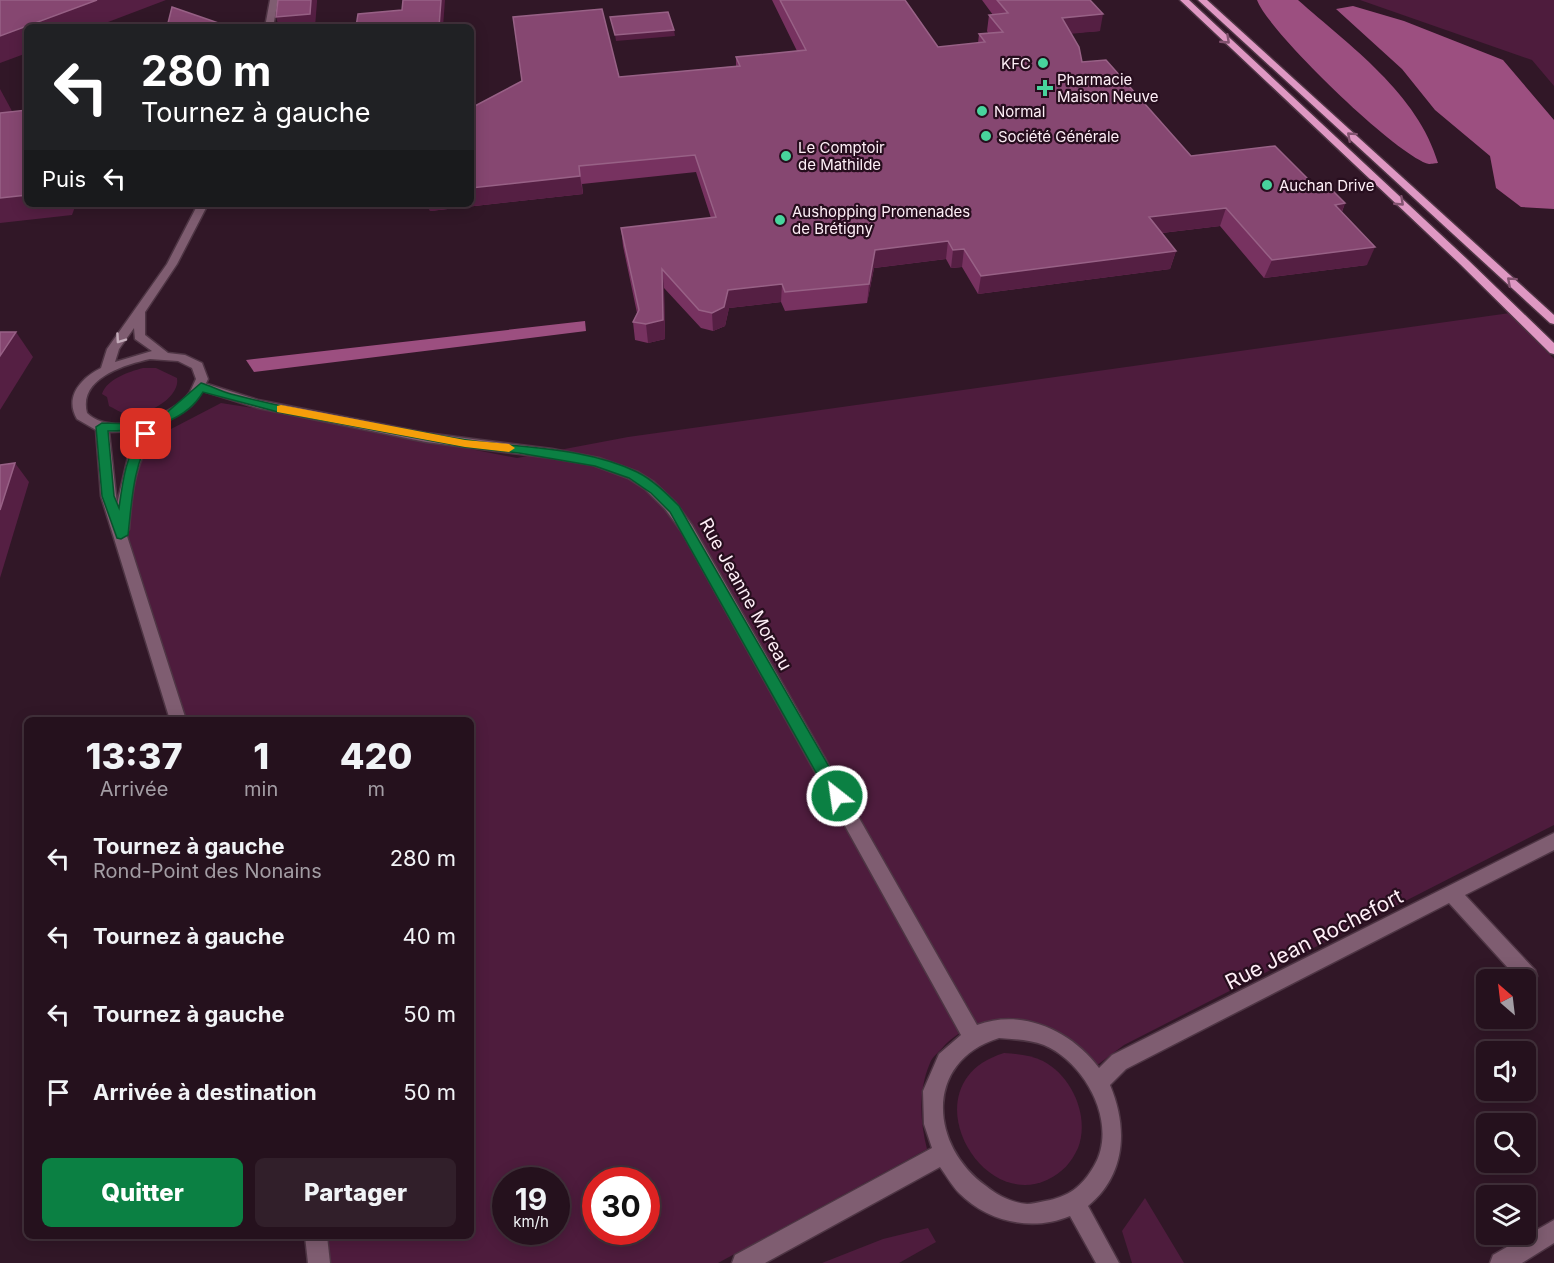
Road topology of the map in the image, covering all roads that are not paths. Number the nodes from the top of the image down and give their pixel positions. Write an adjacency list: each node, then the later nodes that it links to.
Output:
1 (274, 0): 4 (street)
2 (1202, 0): 7 (main road, one-way to 2)
3 (1185, 1): 8 (main road, one-way to 8)
4 (270, 24)
5 (201, 207): 6 (street)
6 (140, 313): 9 (street); 10 (street, one-way to 10)
7 (1554, 321)
8 (1554, 350)
9 (164, 355): 10 (street); 11 (street)
10 (106, 369): 13 (street)
11 (201, 387): 12 (street); 19 (street, Rue Jeanne Moreau)
12 (169, 417): 13 (street); 14 (street)
13 (102, 427): 14 (street)
14 (121, 535): 15 (street)
15 (177, 717)
16 (1554, 841): 17 (street, Rue Jean Rochefort)
17 (1452, 894): 18 (street); 20 (street, Rue Jean Rochefort)
18 (1522, 969)
19 (973, 1037): 20 (street); 21 (street)
20 (1098, 1083): 22 (street)
21 (942, 1154): 22 (street); 26 (street)
22 (1075, 1204): 27 (street)
23 (1554, 1231): 28 (street)
24 (316, 1239): 25 (street)
25 (320, 1263)
26 (742, 1263)
27 (1108, 1263)
28 (1501, 1263)

